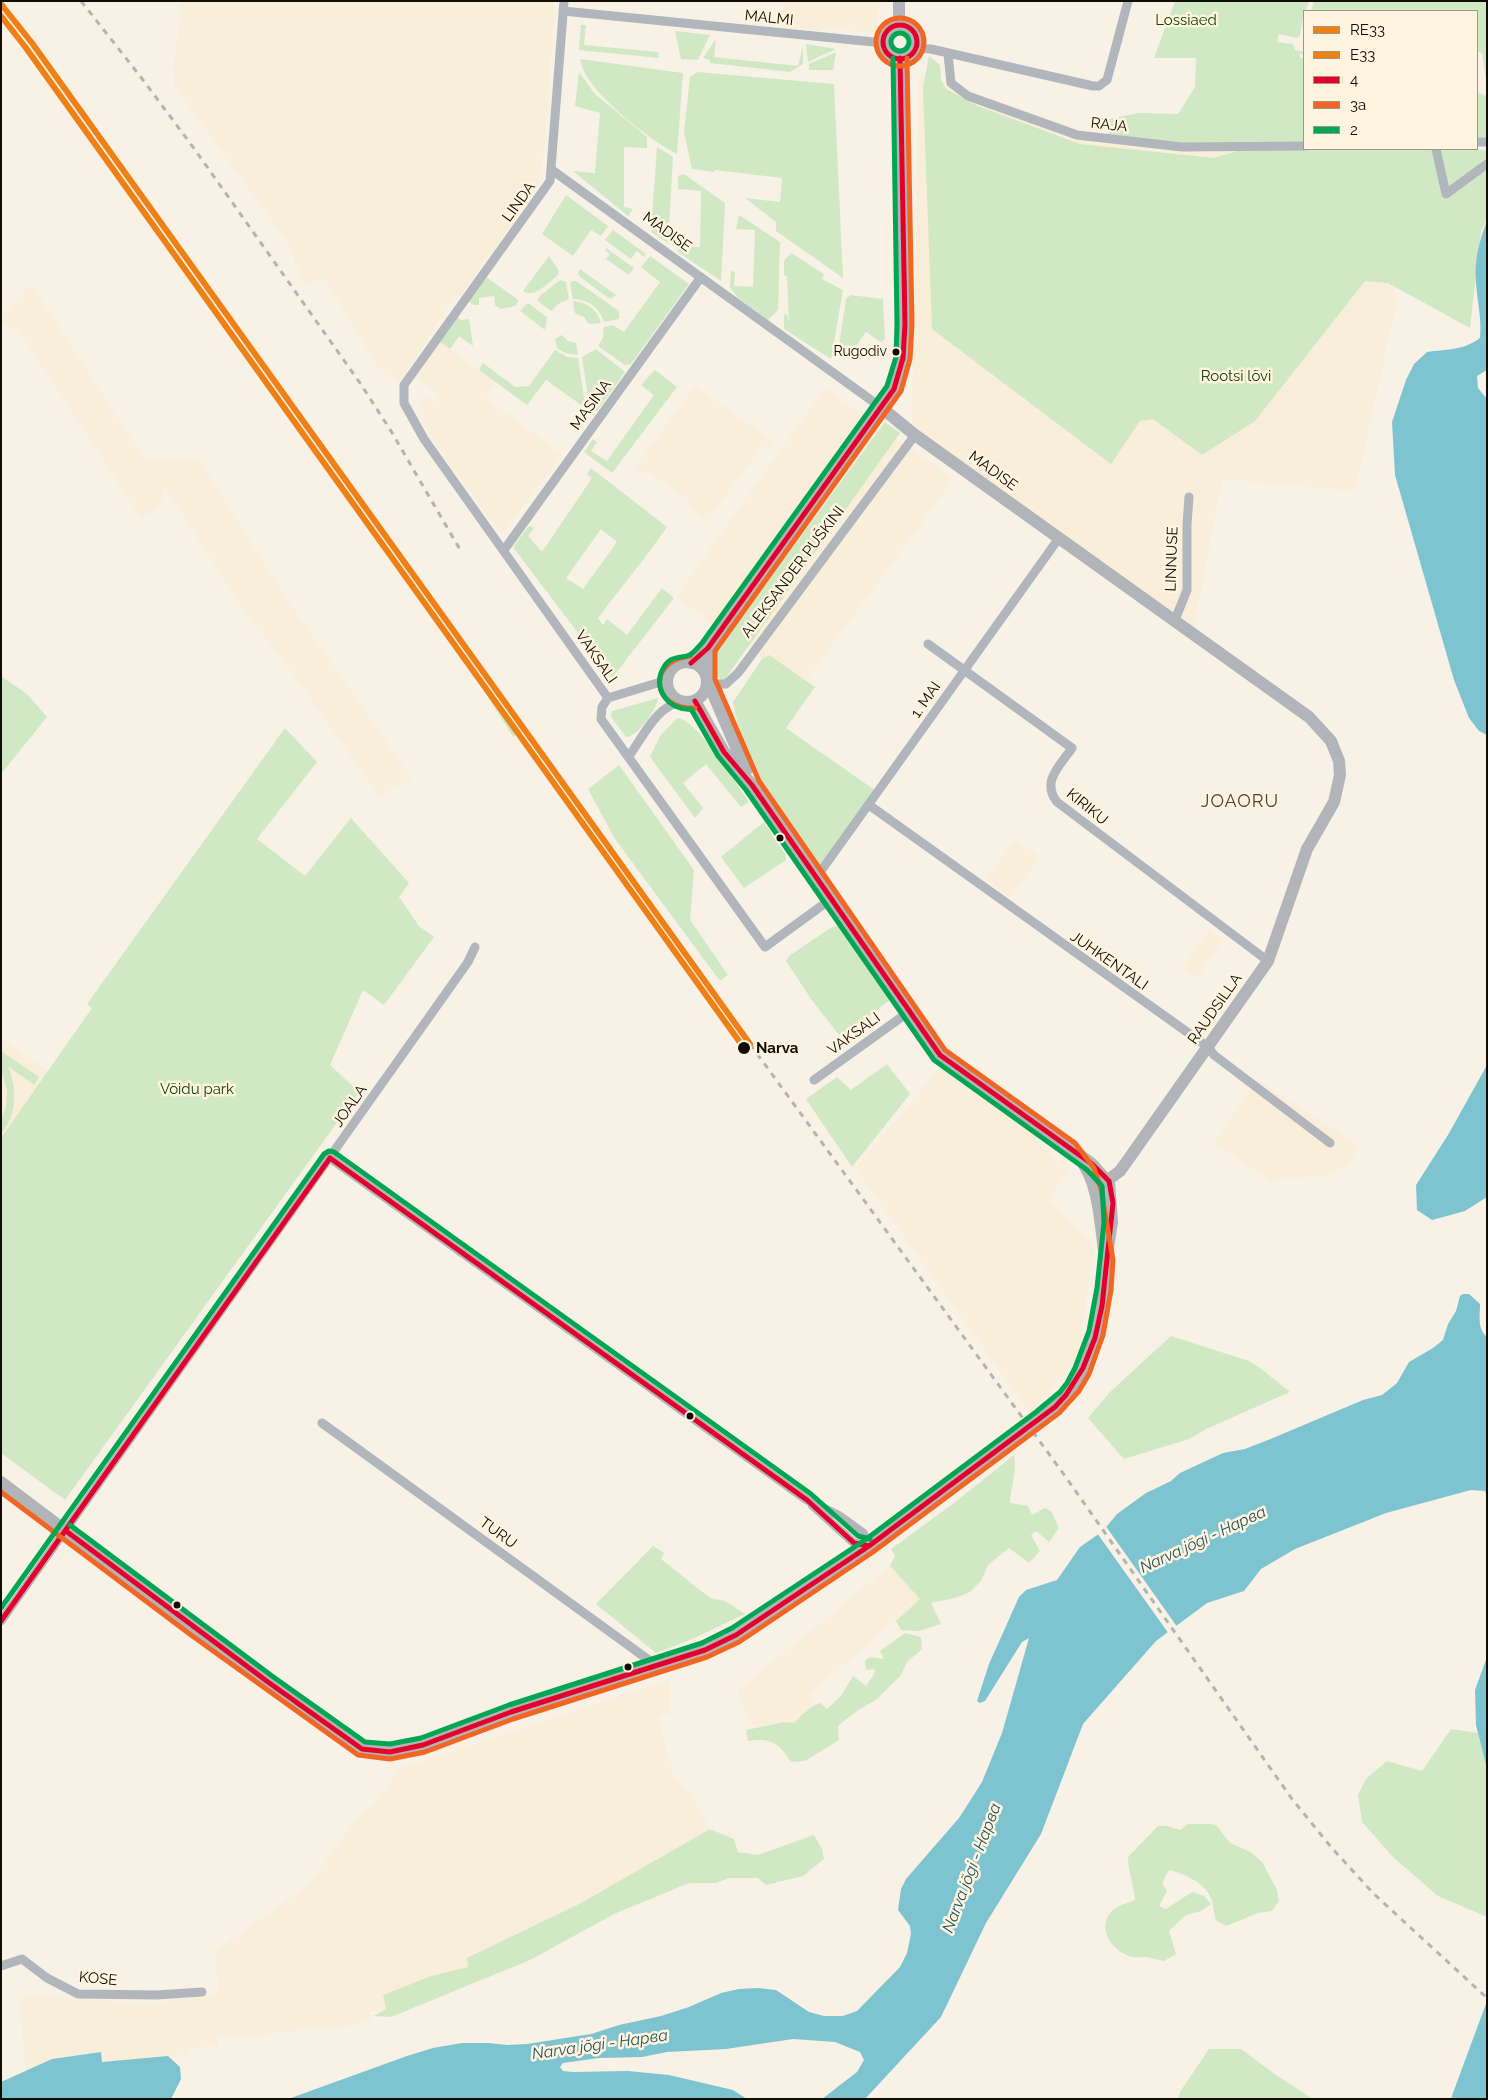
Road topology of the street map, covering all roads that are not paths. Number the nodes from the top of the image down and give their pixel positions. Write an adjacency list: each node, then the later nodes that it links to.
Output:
1 (899, 1): 4 (street)
2 (1128, 1): 7 (street)
3 (564, 6): 5 (street, MALMI); 12 (street, LINDA)
4 (899, 25): 5 (street); 6 (street)
5 (884, 43): 8 (street)
6 (916, 48): 7 (street); 8 (street)
7 (948, 54): 9 (street, RAJA)
8 (900, 58): 15 (street, ALEKSANDER PUŠKINI)
9 (1303, 146)
10 (1436, 150): 11 (street)
11 (1487, 164)
12 (552, 170): 13 (street, MADISE); 14 (street, LINDA)
13 (701, 277): 15 (street, MADISE); 19 (street, MASINA)
14 (404, 385): 19 (street, VAKSALI)
15 (882, 408): 16 (street, MADISE); 22 (street, ALEKSANDER PUŠKINI)
16 (914, 435): 18 (street, MADISE); 26 (street, ALEKSANDER PUŠKINI)
17 (1190, 497): 20 (street, LINNUSE)
18 (1059, 538): 20 (street, MADISE); 24 (street, 1. MAI)
19 (504, 550): 27 (street, VAKSALI)
20 (1176, 620): 33 (street, MADISE)
21 (928, 644): 24 (street, KIRIKU)
22 (708, 648): 23 (street, ALEKSANDER PUŠKINI); 26 (street)
23 (690, 663): 25 (street); 26 (street)
24 (963, 671): 32 (street, 1. MAI); 37 (street, KIRIKU)
25 (667, 680): 27 (street); 29 (street)
26 (707, 680): 28 (street); 31 (street)
27 (608, 698): 30 (street, VAKSALI)
28 (695, 701): 29 (street); 31 (street)
29 (682, 702): 30 (street)
30 (629, 756): 35 (street, VAKSALI)
31 (752, 785): 34 (street)
32 (868, 805): 34 (street, 1. MAI); 39 (street, JUHKENTALI)
33 (1314, 836): 37 (street, RAUDSILLA)
34 (816, 878): 35 (street)
35 (831, 900): 38 (street)
36 (475, 947): 43 (street, JOALA)
37 (1268, 961): 39 (street, RAUDSILLA)
38 (910, 1011): 40 (street, VAKSALI); 42 (street)
39 (1208, 1048): 41 (street, JUHKENTALI); 44 (street, RAUDSILLA)
40 (814, 1080)
41 (1330, 1143)
42 (1071, 1149): 44 (street); 45 (street)
43 (330, 1158): 49 (street); 50 (street, JOALA)
44 (1108, 1181): 45 (street); 46 (street)
45 (1093, 1189): 46 (street)
46 (1106, 1261): 51 (street)
47 (322, 1423): 53 (street, TURU)
48 (1, 1482): 50 (street)
49 (807, 1500): 51 (street); 51 (street)
50 (66, 1531): 52 (street, JOALA); 53 (street)
51 (869, 1546): 53 (street)
52 (1, 1621)
53 (656, 1666)
54 (1, 1966): 55 (street, KOSE)
55 (202, 1992)

